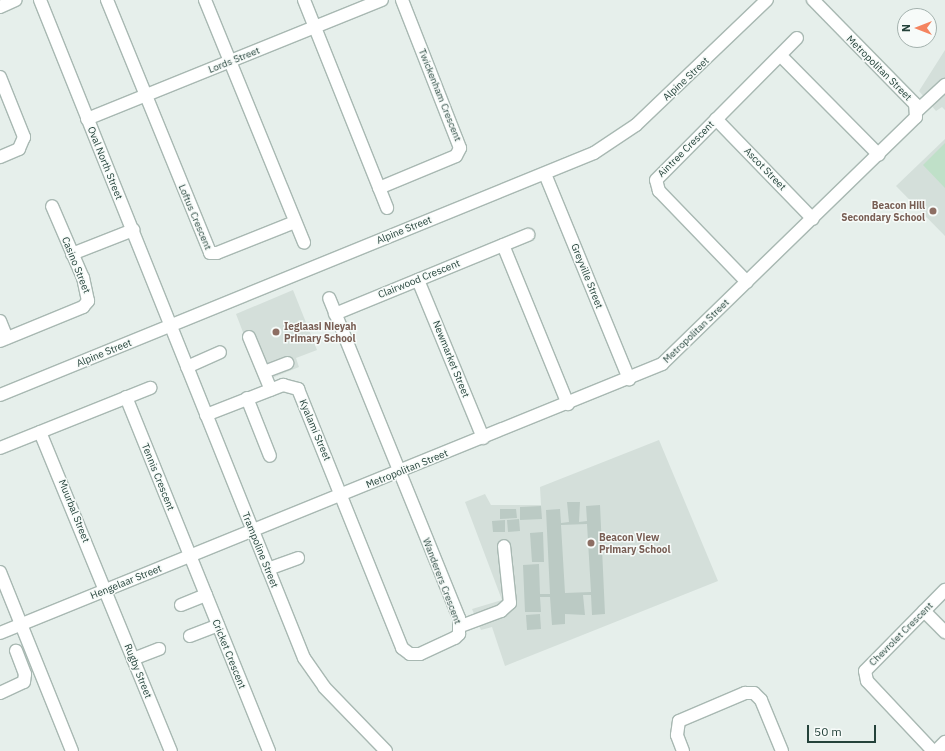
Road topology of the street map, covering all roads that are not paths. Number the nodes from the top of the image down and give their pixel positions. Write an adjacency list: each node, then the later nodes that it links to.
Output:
1 (16, 0): 10 (street)
2 (40, 0): 19 (street, Oval North Street)
3 (107, 0): 17 (street)
4 (205, 0): 14 (street)
5 (304, 0): 11 (street)
6 (382, 0): 11 (street, Lords Street)
7 (402, 0): 24 (street, Twickenham Crescent)
8 (767, 0): 23 (street, Alpine Street)
9 (813, 0): 18 (street, Metropolitan Street)
10 (0, 6)
11 (315, 27): 14 (street, Lords Street); 24 (street)
12 (797, 38): 13 (street, Aintree Crescent)
13 (781, 56): 20 (street, Aintree Crescent); 21 (street)
14 (230, 62): 17 (street, Lords Street); 28 (street)
15 (0, 77): 22 (street)
16 (945, 86): 18 (street)
17 (144, 96): 19 (street, Lords Street); 28 (street, Loftus Crescent)
18 (918, 110): 21 (street, Metropolitan Street)
19 (87, 119): 29 (street, Oval North Street)
20 (716, 119): 27 (street, Ascot Street); 35 (street, Aintree Crescent)
21 (878, 155): 27 (street, Metropolitan Street)
22 (0, 157)
23 (545, 174): 39 (street, Alpine Street); 46 (street, Greyville Street)
24 (379, 188): 26 (street)
25 (52, 206): 33 (street, Casino Street)
26 (387, 208)
27 (813, 219): 35 (street, Metropolitan Street)
28 (296, 222): 31 (street)
29 (133, 230): 33 (street); 39 (street, Oval North Street)
30 (528, 235): 32 (street, Clairwood Crescent)
31 (304, 243)
32 (503, 245): 34 (street, Clairwood Crescent); 52 (street)
33 (72, 254): 41 (street, Casino Street)
34 (418, 280): 37 (street, Clairwood Crescent); 55 (street, Newmarket Street)
35 (747, 282): 46 (street, Metropolitan Street)
36 (329, 298): 37 (street)
37 (335, 314): 58 (street)
38 (0, 321): 41 (street)
39 (171, 326): 44 (street, Trampoline Street); 49 (street, Alpine Street)
40 (249, 337): 45 (street)
41 (4, 340)
42 (220, 352): 44 (street)
43 (287, 363): 45 (street)
44 (186, 367): 53 (street, Trampoline Street)
45 (264, 372): 48 (street)
46 (629, 379): 52 (street, Metropolitan Street)
47 (150, 388): 50 (street)
48 (271, 390): 51 (street, Kyalami Street); 59 (street, Kyalami Street)
49 (0, 394)
50 (126, 397): 54 (street); 62 (street, Tennis Crescent)
51 (247, 398): 53 (street, Kyalami Street); 57 (street)
52 (568, 404): 55 (street, Metropolitan Street)
53 (206, 415): 60 (street, Trampoline Street)
54 (40, 432): 56 (street); 67 (street, Muurbal Street)
55 (483, 438): 58 (street, Metropolitan Street)
56 (0, 448)
57 (270, 456)
58 (398, 472): 59 (street, Metropolitan Street); 73 (street, Wanderers Crescent)
59 (341, 495): 60 (street, Metropolitan Street); 73 (street, Wanderers Crescent)
60 (253, 532): 62 (street, Hengelaar Street); 64 (street, Trampoline Street)
61 (504, 546): 73 (street)
62 (190, 556): 67 (street, Hengelaar Street); 68 (street, Cricket Crescent)
63 (298, 558): 64 (street)
64 (268, 569): 85 (street, Trampoline Street)
65 (0, 572): 71 (street)
66 (945, 590): 70 (street, Chevrolet Crescent)
67 (106, 591): 71 (street, Hengelaar Street); 79 (street, Rugby Street)
68 (206, 595): 69 (street); 72 (street, Cricket Crescent)
69 (182, 605)
70 (924, 611): 74 (street); 88 (street, Chevrolet Crescent)
71 (20, 625): 75 (street, Hengelaar Street); 82 (street)
72 (218, 625): 76 (street); 84 (street, Cricket Crescent)
73 (460, 626)
74 (945, 632)
75 (0, 633)
76 (190, 636)
77 (159, 649): 79 (street)
78 (16, 651): 80 (street)
79 (133, 659): 83 (street, Rugby Street)
80 (0, 693)
81 (945, 742): 88 (street)
82 (72, 751)
83 (170, 751)
84 (269, 751)
85 (386, 751)
86 (683, 751): 87 (street)
87 (782, 751)
88 (934, 751)

